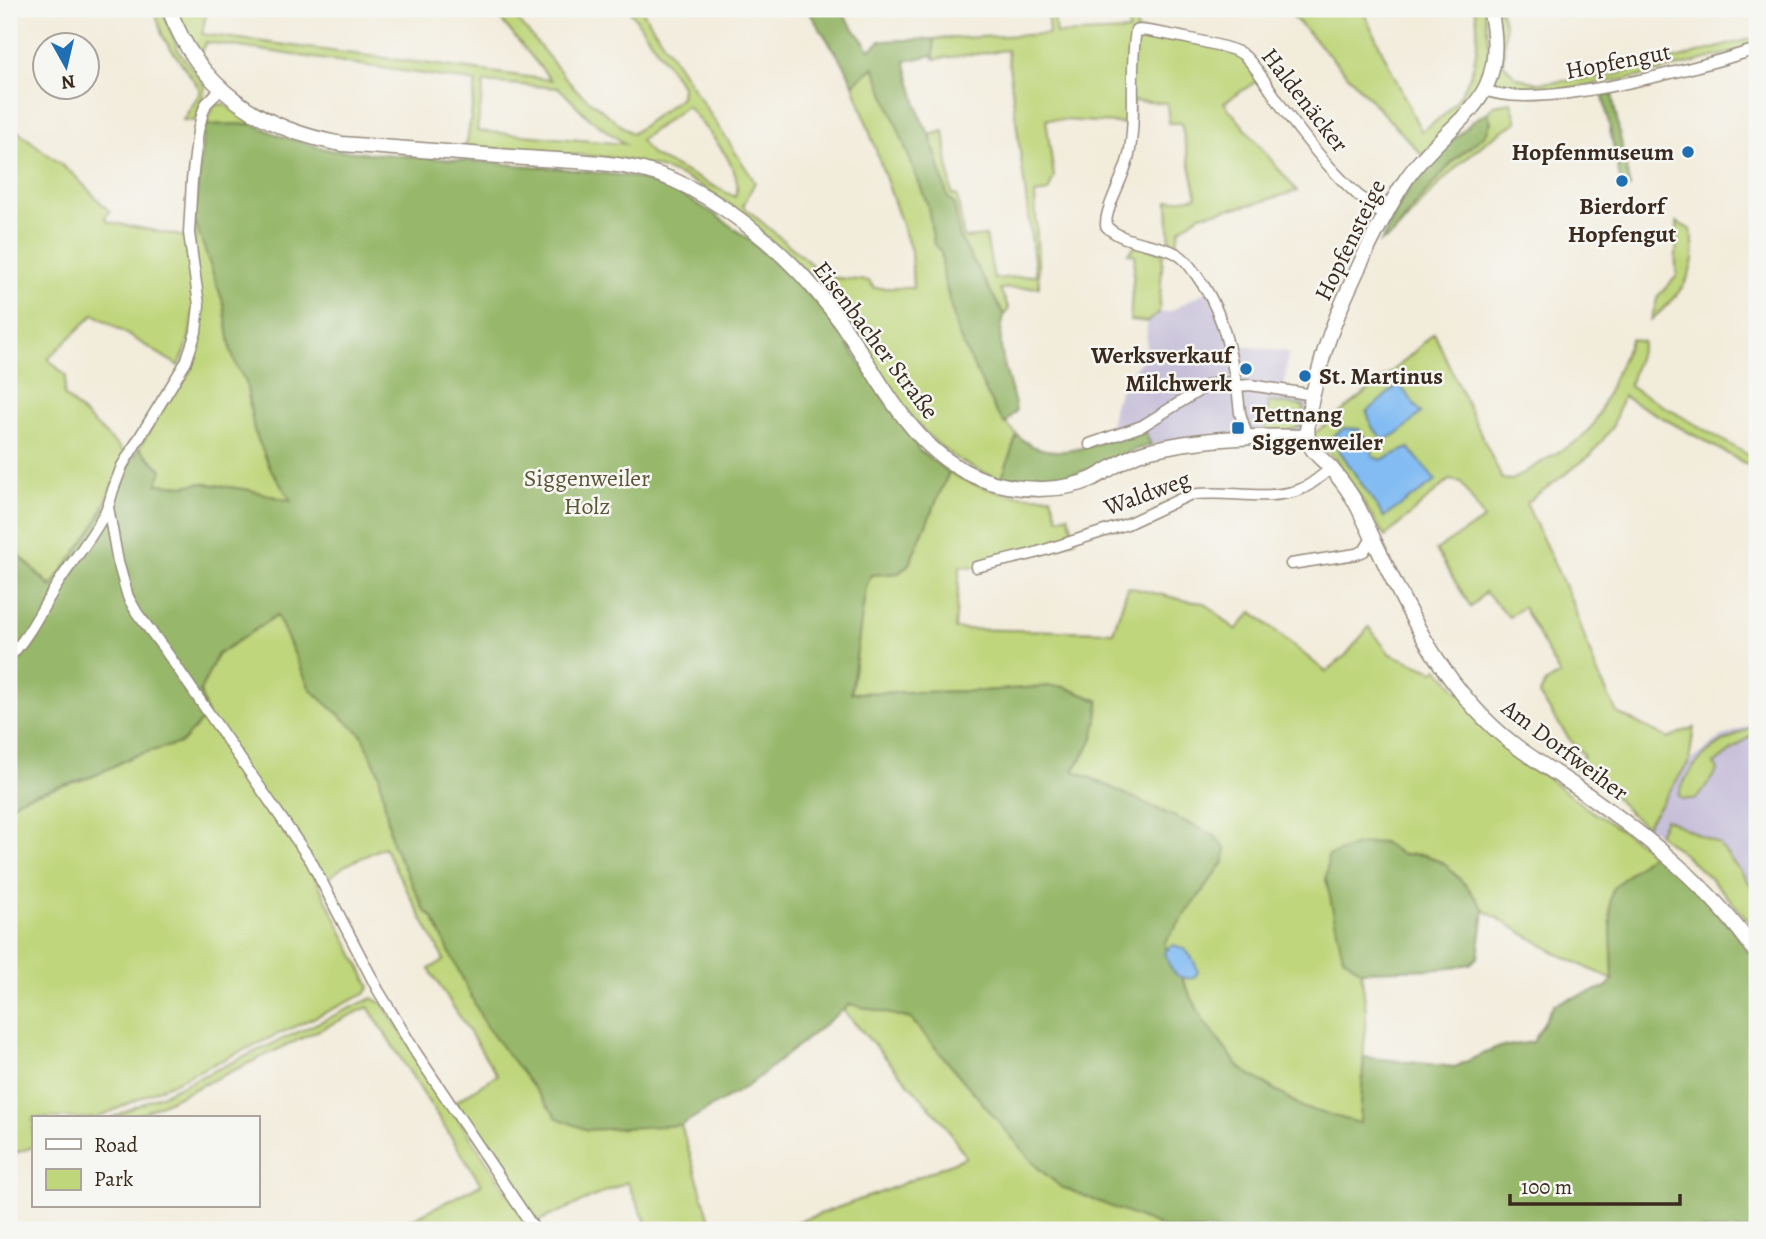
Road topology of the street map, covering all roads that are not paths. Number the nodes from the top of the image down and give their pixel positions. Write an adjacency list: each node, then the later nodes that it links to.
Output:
1 (169, 9): 4 (street, Eisenbacher Straße)
2 (1490, 9): 5 (street, Hopfensteige)
3 (1757, 49): 5 (street, Hopfengut)
4 (221, 89): 10 (street, Eisenbacher Straße); 13 (street)
5 (1485, 90): 6 (street, Hopfensteige)
6 (1384, 216): 7 (street, Haldenäcker); 8 (street, Hopfensteige)
7 (1237, 386): 8 (street); 10 (street); 11 (street)
8 (1314, 395): 9 (street, Hopfensteige)
9 (1307, 437): 10 (street, Eisenbacher Straße); 12 (street, Am Dorfweiher)
10 (1248, 439)
11 (1090, 444)
12 (1331, 468): 14 (street, Am Dorfweiher); 16 (street, Waldweg)
13 (108, 508): 17 (street); 19 (street)
14 (1372, 538): 15 (street); 18 (street, Am Dorfweiher)
15 (1291, 564)
16 (976, 567)
17 (9, 657)
18 (1757, 954)
19 (535, 1230)

